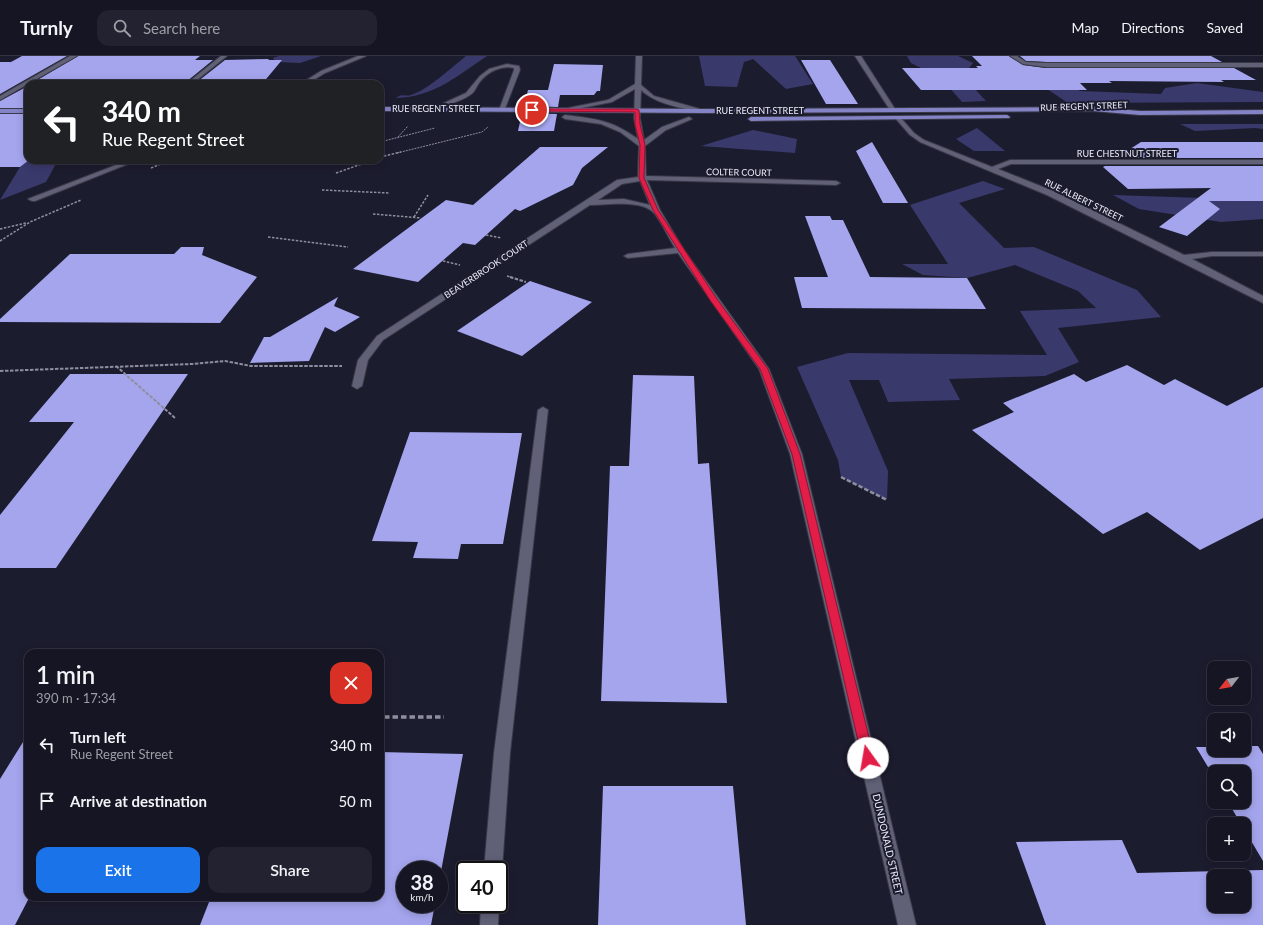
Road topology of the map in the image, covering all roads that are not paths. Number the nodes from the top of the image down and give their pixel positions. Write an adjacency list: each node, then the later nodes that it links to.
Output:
1 (74, 56): 8 (street)
2 (224, 56): 9 (street)
3 (363, 56): 10 (street)
4 (639, 56): 12 (street, DUNDONALD STREET)
5 (858, 56): 16 (street)
6 (1013, 56): 7 (street)
7 (1263, 65)
8 (32, 80)
9 (194, 80)
10 (310, 80)
11 (24, 84): 13 (street)
12 (638, 85): 19 (street); 20 (street, DUNDONALD STREET); 22 (street)
13 (0, 98)
14 (384, 109): 15 (main road, RUE REGENT STREET)
15 (434, 109): 18 (main road, RUE REGENT STREET); 18 (street)
16 (892, 109): 22 (main road, RUE REGENT STREET); 24 (main road, RUE REGENT STREET)
17 (24, 110): 21 (main road)
18 (502, 110): 19 (main road, RUE REGENT STREET)
19 (561, 110): 20 (main road, RUE REGENT STREET)
20 (637, 110): 22 (main road, RUE REGENT STREET); 31 (street, DUNDONALD STREET)
21 (0, 111)
22 (704, 111)
23 (1263, 112): 24 (main road, RUE REGENT STREET)
24 (1140, 113): 26 (main road, RUE REGENT STREET)
25 (450, 116): 27 (main road, RUE REGENT STREET)
26 (1096, 116)
27 (565, 117): 29 (main road, RUE REGENT STREET); 37 (street)
28 (1017, 117): 32 (main road, RUE REGENT STREET)
29 (608, 118)
30 (629, 118): 31 (main road)
31 (640, 118): 37 (street, DUNDONALD STREET)
32 (898, 118): 36 (main road, RUE REGENT STREET); 40 (street, RUE ALBERT STREET)
33 (669, 119): 34 (main road)
34 (689, 119): 35 (main road); 37 (street)
35 (697, 119)
36 (743, 119)
37 (642, 145): 41 (street, DUNDONALD STREET)
38 (1263, 162): 40 (street, RUE CHESTNUT STREET)
39 (124, 164): 43 (street)
40 (992, 169): 49 (street, RUE ALBERT STREET)
41 (642, 178): 42 (street, COLTER COURT); 44 (street, BEAVERBROOK COURT); 45 (street, DUNDONALD STREET)
42 (836, 183)
43 (32, 199)
44 (588, 203): 45 (street); 51 (street, BEAVERBROOK COURT)
45 (656, 210): 46 (street, DUNDONALD STREET)
46 (680, 250): 48 (street); 56 (street, DUNDONALD STREET)
47 (1263, 254): 49 (street)
48 (628, 256)
49 (1182, 258): 50 (street, RUE ALBERT STREET)
50 (1263, 300)
51 (357, 386)
52 (543, 410): 53 (street)
53 (494, 861)
54 (490, 913): 55 (street)
55 (489, 925)
56 (908, 925)

